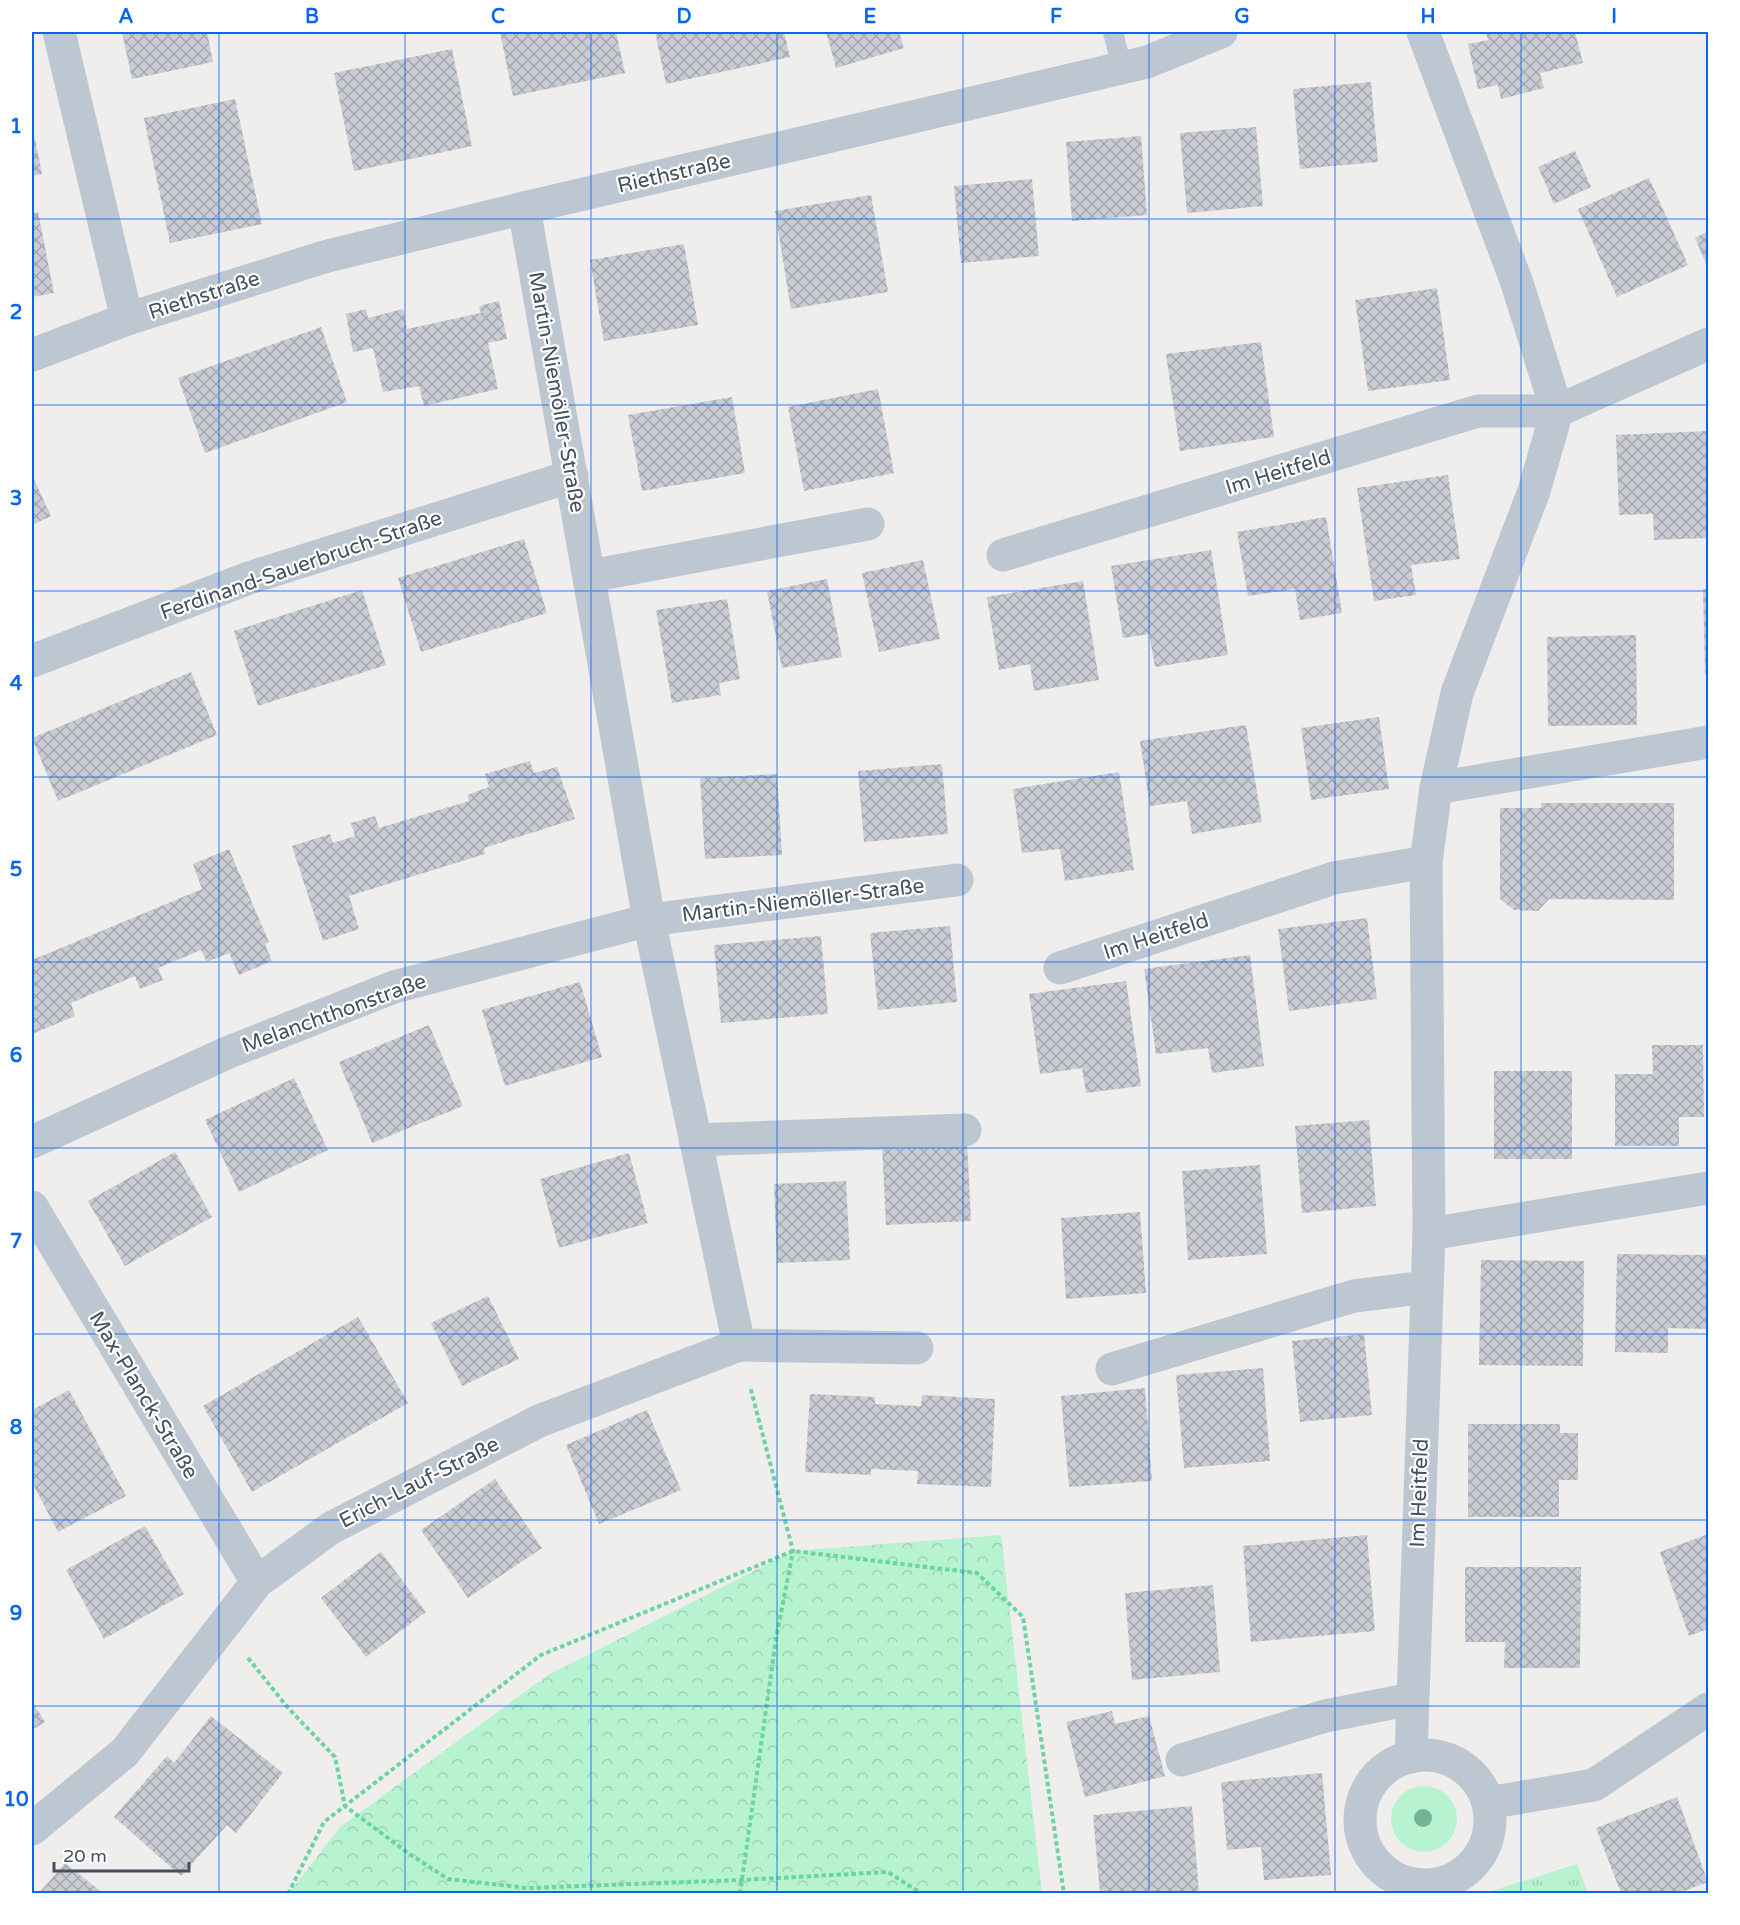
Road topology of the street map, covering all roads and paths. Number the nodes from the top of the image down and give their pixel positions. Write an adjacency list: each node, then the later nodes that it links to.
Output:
1 (59, 32): 7 (street, Riethstraße)
2 (1113, 32): 5 (lane)
3 (1221, 32): 5 (street, Riethstraße)
4 (1423, 32): 10 (street)
5 (1122, 68): 6 (street, Riethstraße)
6 (524, 207): 7 (street, Riethstraße); 11 (street, Martin-Niemöller-Straße)
7 (127, 319): 9 (street, Riethstraße)
8 (1708, 344): 10 (street, Im Heitfeld)
9 (32, 355)
10 (1557, 411): 13 (street, Im Heitfeld); 17 (street, Im Heitfeld)
11 (572, 476): 14 (street, Martin-Niemöller-Straße); 15 (street, Ferdinand-Sauerbruch-Straße)
12 (868, 524): 14 (street)
13 (1003, 555)
14 (590, 576): 20 (street, Martin-Niemöller-Straße)
15 (32, 661)
16 (1708, 742): 17 (street)
17 (1436, 788): 18 (street, Im Heitfeld)
18 (1426, 862): 21 (street, Im Heitfeld); 27 (street, Im Heitfeld)
19 (957, 880): 20 (street, Martin-Niemöller-Straße)
20 (649, 920): 23 (street, Martin-Niemöller-Straße); 24 (street, Melanchthonstraße)
21 (1060, 968)
22 (964, 1130): 23 (street)
23 (695, 1140): 29 (street, Martin-Niemöller-Straße)
24 (32, 1142)
25 (1708, 1188): 27 (street)
26 (32, 1207): 33 (street, Max-Planck-Straße)
27 (1429, 1234): 28 (street, Im Heitfeld)
28 (1427, 1287): 31 (street); 35 (street, Im Heitfeld)
29 (739, 1345): 30 (street, Erich-Lauf-Straße); 32 (path); 33 (street, Erich-Lauf-Straße)
30 (917, 1348)
31 (1112, 1369)
32 (793, 1551): 40 (path); 42 (path); 47 (path)
33 (257, 1582): 34 (street, Erich-Lauf-Straße)
34 (223, 1627): 40 (path); 41 (street, Erich-Lauf-Straße)
35 (1412, 1699): 37 (street, Im Heitfeld); 38 (street)
36 (1708, 1708): 39 (street)
37 (1411, 1757): 39 (street); 43 (street)
38 (1182, 1760)
39 (1488, 1803): 43 (street)
40 (345, 1806): 42 (path); 44 (path)
41 (32, 1829)
42 (741, 1881): 45 (path); 46 (path)
43 (1401, 1887)
44 (288, 1893)
45 (740, 1893)
46 (922, 1893)
47 (1064, 1893)

